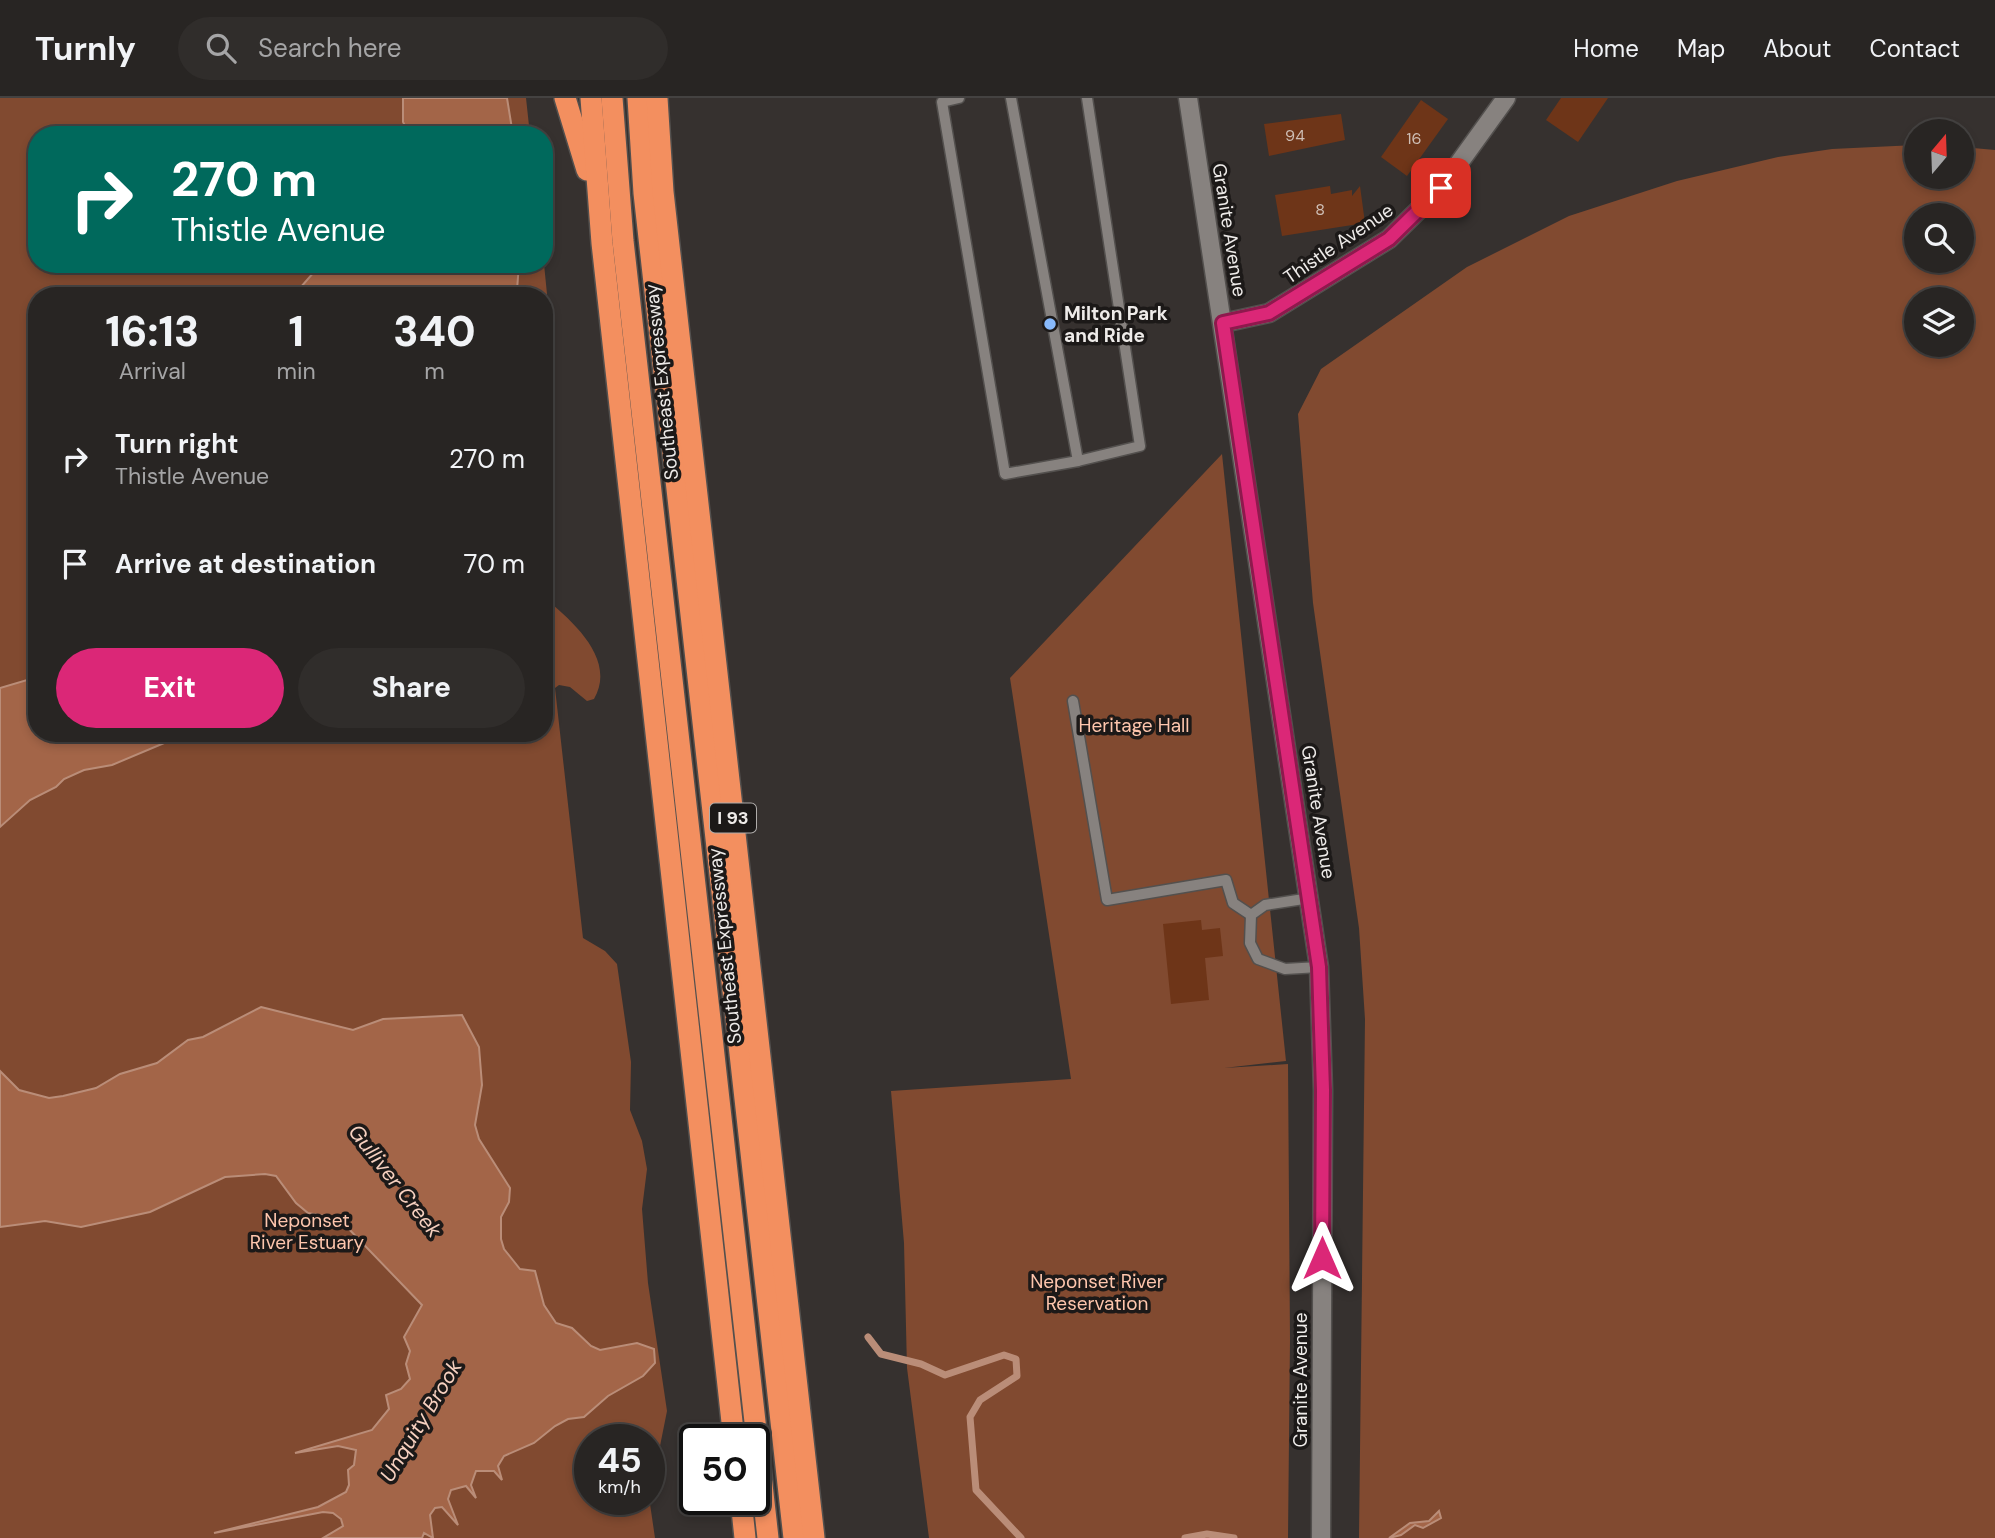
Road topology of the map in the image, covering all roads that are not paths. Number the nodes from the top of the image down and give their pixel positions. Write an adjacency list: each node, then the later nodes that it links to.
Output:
1 (565, 98): 11 (highway)
2 (591, 98): 11 (highway)
3 (612, 98): 21 (highway, I 93)
4 (638, 98): 22 (highway, I 93)
5 (657, 98): 23 (highway, Southeast Expressway / I 93)
6 (959, 98): 13 (lane)
7 (1011, 98): 13 (lane)
8 (1087, 98): 13 (lane)
9 (1188, 98): 12 (main road, Granite Avenue)
10 (1506, 98): 12 (main road, Thistle Avenue)
11 (599, 212): 18 (highway)
12 (1223, 323): 15 (main road, Granite Avenue)
13 (1078, 461)
14 (1073, 701): 16 (lane)
15 (1310, 898): 16 (lane); 17 (main road, Granite Avenue)
16 (1251, 915): 17 (lane)
17 (1319, 967): 24 (main road, Granite Avenue)
18 (732, 1424)
19 (743, 1515): 20 (highway)
20 (745, 1538)
21 (768, 1538)
22 (794, 1538)
23 (814, 1538)
24 (1321, 1538)

